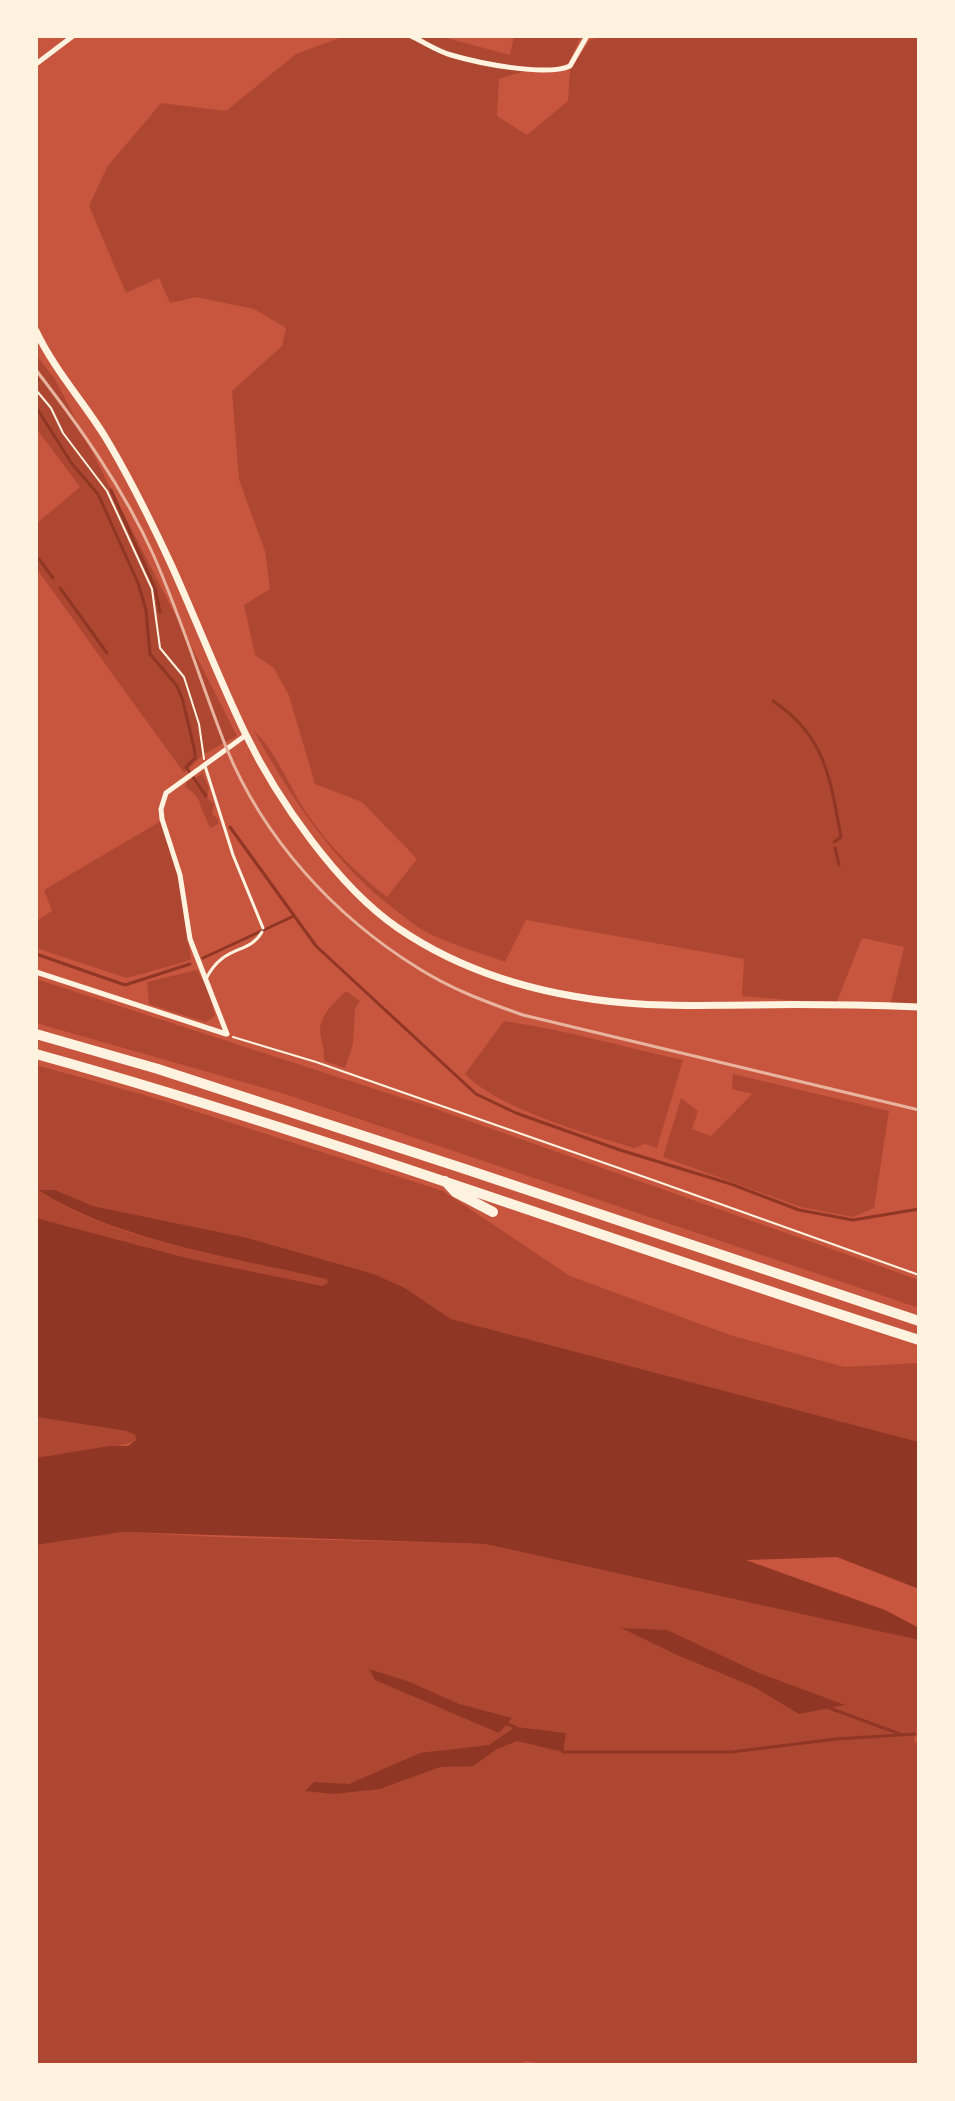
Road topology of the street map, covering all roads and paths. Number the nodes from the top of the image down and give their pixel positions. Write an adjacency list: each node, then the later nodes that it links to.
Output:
1 (73, 36): 4 (street)
2 (411, 36): 3 (street)
3 (587, 36)
4 (36, 64)
5 (36, 331): 7 (main road)
6 (36, 390): 8 (path)
7 (246, 735): 8 (street); 11 (main road)
8 (205, 764): 10 (street); 10 (lane)
9 (36, 972): 13 (street)
10 (206, 979): 13 (street)
11 (919, 1007)
12 (36, 1034): 18 (highway)
13 (227, 1034): 17 (path)
14 (36, 1054): 15 (highway)
15 (443, 1180): 16 (highway); 19 (highway)
16 (493, 1212)
17 (919, 1275)
18 (919, 1321)
19 (919, 1340)

